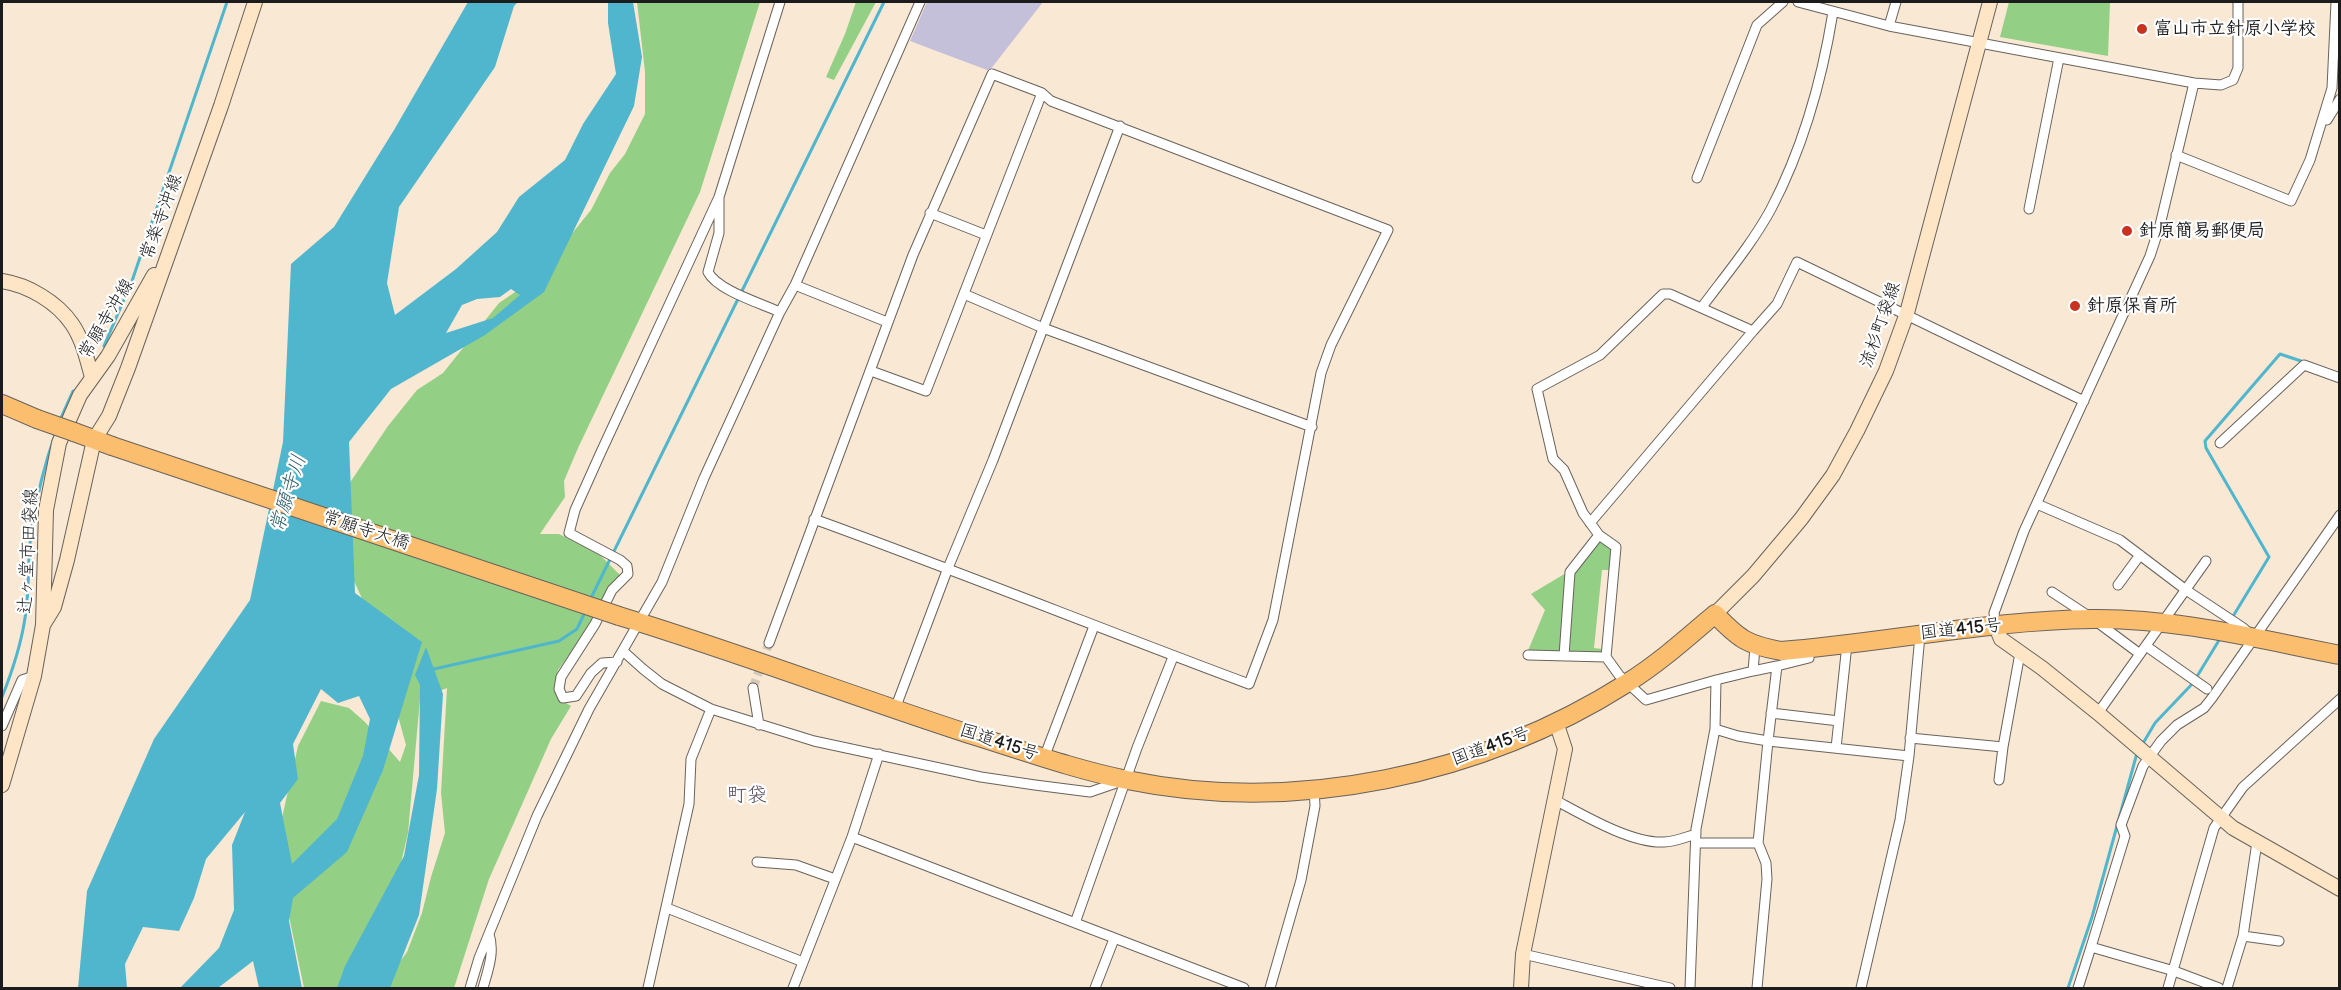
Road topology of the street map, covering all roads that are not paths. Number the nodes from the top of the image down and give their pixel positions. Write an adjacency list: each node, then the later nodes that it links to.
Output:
1 (255, 2): 25 (main road, 常楽寺沖線)
2 (780, 2): 21 (street)
3 (920, 2): 27 (street)
4 (1783, 2): 20 (street)
5 (1798, 2): 10 (street)
6 (1896, 2): 11 (street)
7 (1990, 2): 12 (main road, 流杉町袋線)
8 (2238, 2): 14 (street)
9 (2336, 2): 17 (street)
10 (1833, 12): 11 (street); 29 (street)
11 (1889, 26): 12 (street)
12 (1979, 42): 13 (street); 31 (main road, 流杉町袋線)
13 (2059, 58): 14 (street); 22 (street)
14 (2194, 83): 19 (street)
15 (1042, 93): 18 (street); 23 (street); 24 (street)
16 (2340, 99): 17 (street)
17 (2323, 123): 19 (street)
18 (1120, 126): 33 (street); 40 (street)
19 (2176, 155): 38 (street)
20 (1697, 178)
21 (719, 197): 30 (street); 76 (street)
22 (2029, 209)
23 (930, 213): 24 (street); 32 (street)
24 (986, 235): 28 (street)
25 (170, 247): 36 (main road, 常願寺沖線); 41 (main road, 常楽寺沖線)
26 (2, 281): 36 (main road)
27 (795, 285): 30 (street); 32 (street)
28 (964, 294): 33 (street); 35 (street)
29 (1702, 308): 34 (street); 46 (street)
30 (780, 312): 57 (street)
31 (1907, 314): 34 (street); 38 (street); 54 (main road, 流杉町袋線)
32 (887, 322): 35 (street)
33 (1043, 328): 40 (street); 50 (street)
34 (1753, 331): 46 (street)
35 (871, 371): 45 (street)
36 (92, 377): 59 (main road, 辻ヶ堂市田袋線)
37 (2340, 378): 42 (street)
38 (2084, 400): 43 (street)
39 (2, 404): 41 (highway, bridge)
40 (1312, 427): 74 (street)
41 (94, 440): 55 (highway, 常願寺大橋, bridge); 59 (main road, 辻ヶ堂市田袋線)
42 (2220, 443)
43 (2037, 504): 48 (street); 61 (street)
44 (2340, 515): 63 (street)
45 (814, 519): 50 (street); 64 (street)
46 (1590, 524): 47 (street)
47 (1599, 535): 73 (street); 75 (street)
48 (2140, 555): 51 (street); 52 (street)
49 (2206, 561): 52 (street)
50 (948, 568): 60 (street); 86 (street)
51 (2118, 585)
52 (2186, 590): 58 (street); 63 (street)
53 (2052, 592): 56 (street)
54 (1715, 614): 66 (highway, 国道415号); 81 (highway, 国道415号)
55 (619, 616): 57 (highway, 国道415号)
56 (2093, 619): 58 (highway, 国道415号); 61 (highway, 国道415号); 68 (street)
57 (640, 622): 69 (street); 86 (highway, 国道415号)
58 (2162, 622): 63 (highway, 国道415号); 68 (street)
59 (43, 625): 79 (main road, 辻ヶ堂市田袋線)
60 (1094, 626): 74 (street); 101 (street)
61 (1996, 627): 62 (highway, 国道415号); 70 (main road)
62 (1920, 635): 65 (highway, 国道415号); 94 (street)
63 (2253, 638): 72 (highway, 国道415号); 100 (street)
64 (769, 643)
65 (1847, 644): 67 (highway, 国道415号); 89 (street)
66 (1755, 647): 67 (highway, 国道415号); 78 (street)
67 (1809, 649): 77 (street)
68 (2143, 650): 83 (street); 88 (street)
69 (623, 651): 76 (street); 85 (street)
70 (2020, 653): 88 (main road); 96 (street)
71 (1528, 655): 73 (street)
72 (2340, 655)
73 (1564, 656): 75 (street)
74 (1173, 657): 102 (street)
75 (1606, 657): 81 (street)
76 (617, 662): 117 (street)
77 (1777, 666): 78 (street); 87 (street)
78 (1753, 670): 80 (street)
79 (34, 676): 92 (street); 104 (main road, 辻ヶ堂市田袋線)
80 (1716, 680): 81 (street); 93 (street)
81 (1628, 682): 90 (highway, 国道415号)
82 (753, 688): 91 (street)
83 (2207, 689)
84 (2340, 699): 107 (street)
85 (711, 709): 91 (street); 115 (street)
86 (895, 709): 101 (highway, 国道415号)
87 (1772, 713): 89 (street); 95 (street)
88 (2098, 713): 100 (main road)
89 (1839, 721): 97 (street)
90 (1556, 722): 105 (highway, 国道415号); 106 (main road)
91 (759, 725): 98 (street)
92 (2, 726)
93 (1715, 729): 95 (street); 109 (street)
94 (1910, 738): 96 (street); 99 (street)
95 (1768, 741): 97 (street); 111 (street)
96 (2002, 747): 103 (street)
97 (1836, 748): 99 (street)
98 (879, 754): 102 (street); 108 (street)
99 (1909, 756): 136 (street)
100 (2151, 757): 107 (main road); 121 (street)
101 (1044, 758): 102 (highway, 国道415号)
102 (1126, 780): 105 (highway, 国道415号); 116 (street)
103 (1999, 780)
104 (2, 785)
105 (1314, 789): 131 (street)
106 (1555, 801): 109 (street); 122 (main road)
107 (2220, 817): 110 (main road); 124 (street)
108 (852, 837): 113 (street); 116 (street)
109 (1696, 839): 111 (street); 134 (street)
110 (2257, 842): 114 (main road); 118 (street)
111 (1758, 843): 135 (street)
112 (757, 862): 113 (street)
113 (835, 879): 123 (street)
114 (2340, 889)
115 (667, 908): 123 (street); 127 (street)
116 (1075, 923): 119 (street)
117 (489, 934): 125 (street); 126 (street)
118 (2243, 936): 120 (street); 140 (street)
119 (1114, 939): 129 (street); 130 (street)
120 (2279, 941)
121 (2091, 947): 124 (street); 137 (street)
122 (1523, 954): 132 (main road); 133 (street)
123 (803, 962): 128 (street)
124 (2174, 971): 138 (street); 139 (street)
125 (470, 988)
126 (483, 988)
127 (648, 988)
128 (793, 988)
129 (1095, 988)
130 (1244, 988)
131 (1270, 988)
132 (1521, 988)
133 (1670, 988)
134 (1690, 988)
135 (1756, 988)
136 (1861, 988)
137 (2078, 988)
138 (2168, 988)
139 (2219, 988)
140 (2227, 988)

